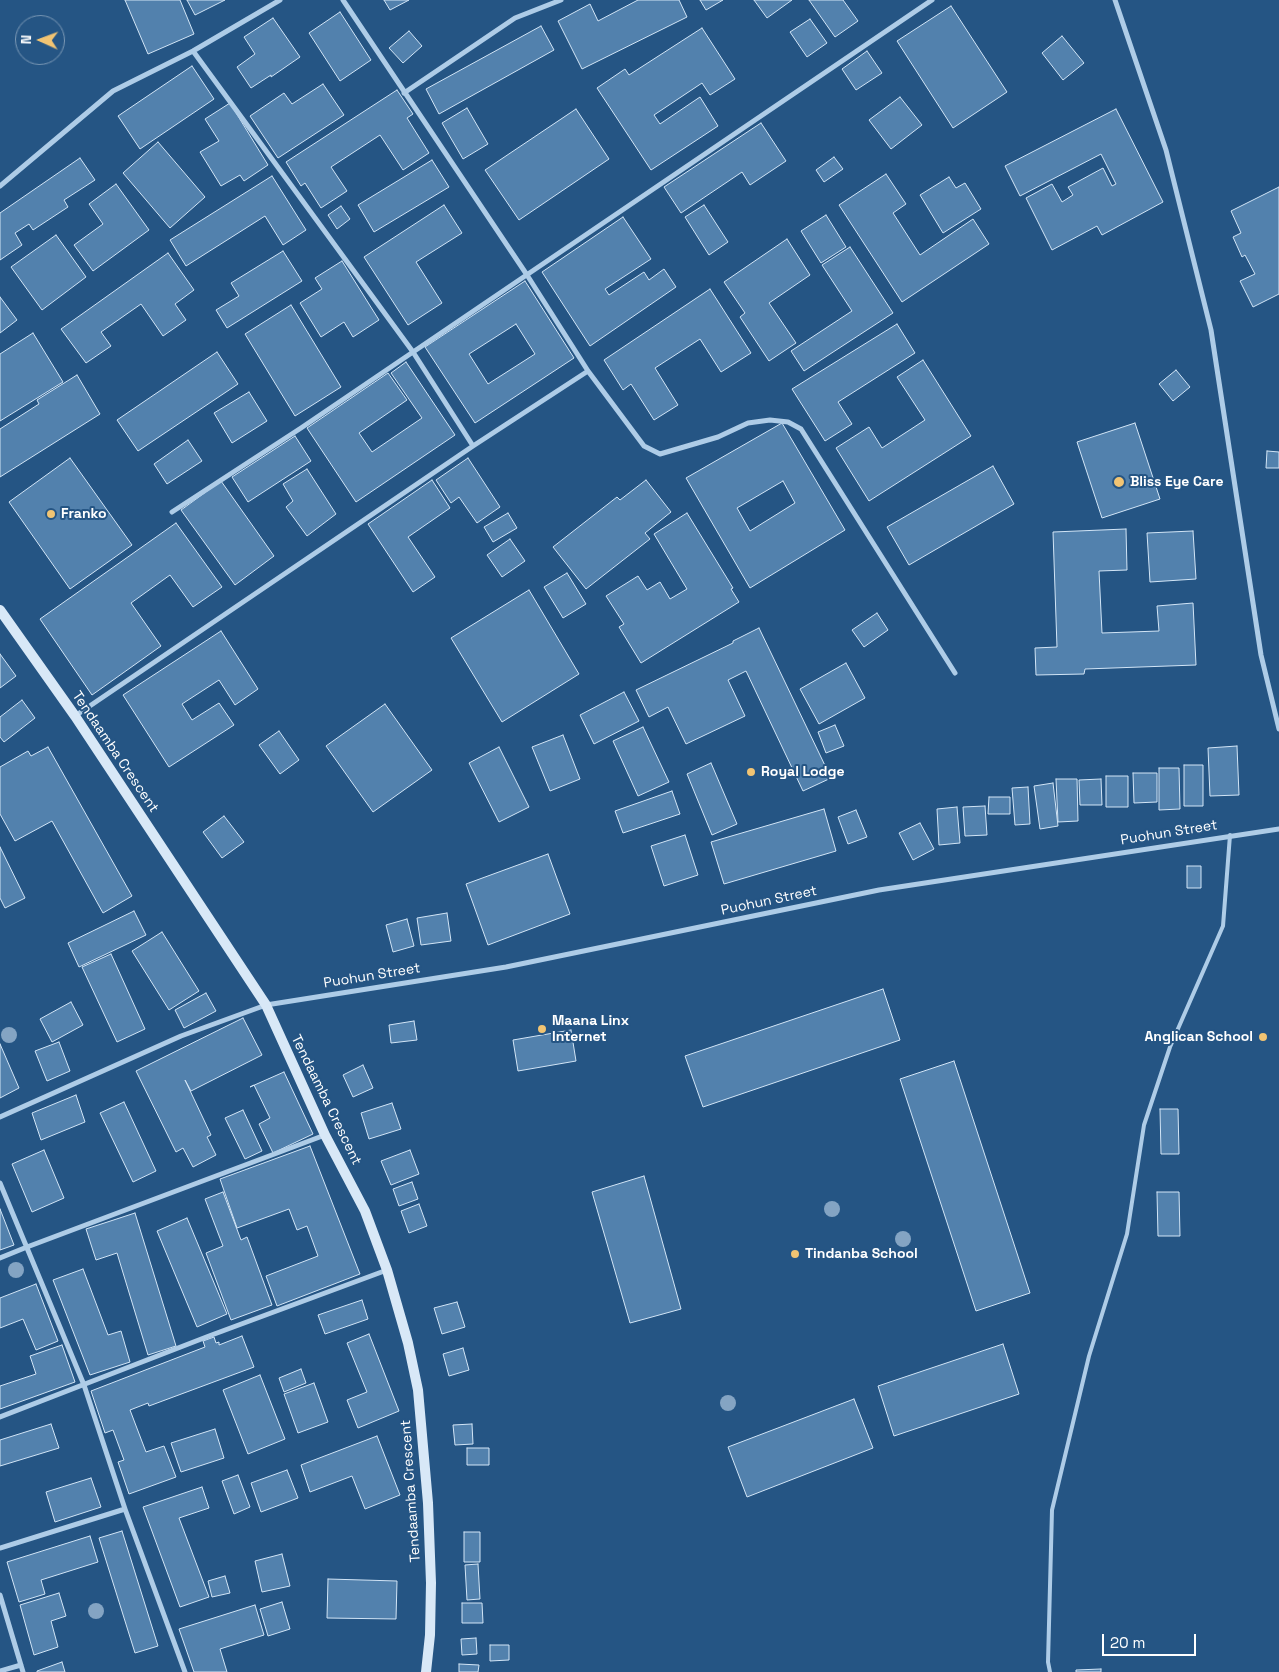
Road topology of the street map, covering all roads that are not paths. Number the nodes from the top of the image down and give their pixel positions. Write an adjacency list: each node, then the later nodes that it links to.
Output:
1 (280, 0): 6 (street)
2 (343, 0): 7 (street)
3 (561, 0): 7 (street)
4 (932, 0): 9 (street)
5 (1115, 0): 17 (street)
6 (193, 50): 8 (street); 10 (street)
7 (404, 93): 9 (street)
8 (0, 186)
9 (527, 275): 10 (street); 11 (street)
10 (413, 352): 12 (street); 13 (street)
11 (588, 371): 12 (street); 15 (street)
12 (473, 446): 16 (street)
13 (172, 512)
14 (0, 610): 16 (street, Tendaamba Crescent)
15 (955, 674)
16 (76, 716): 20 (street, Tendaamba Crescent)
17 (1279, 729)
18 (1279, 828): 19 (street, Puohun Street)
19 (1230, 835): 20 (street, Puohun Street); 37 (lane)
20 (266, 1006): 21 (street, Puohun Street); 22 (street, Tendaamba Crescent)
21 (0, 1117)
22 (325, 1134): 24 (street); 26 (street, Tendaamba Crescent)
23 (0, 1183): 24 (street)
24 (27, 1247): 25 (street); 27 (street)
25 (0, 1258)
26 (387, 1270): 27 (street); 36 (street, Tendaamba Crescent)
27 (84, 1385): 28 (street); 29 (street)
28 (0, 1417)
29 (125, 1509): 30 (street); 35 (street)
30 (0, 1548)
31 (0, 1595): 32 (street)
32 (21, 1665): 33 (street); 34 (street)
33 (0, 1671)
34 (23, 1672)
35 (186, 1672)
36 (426, 1672)
37 (1050, 1672)

